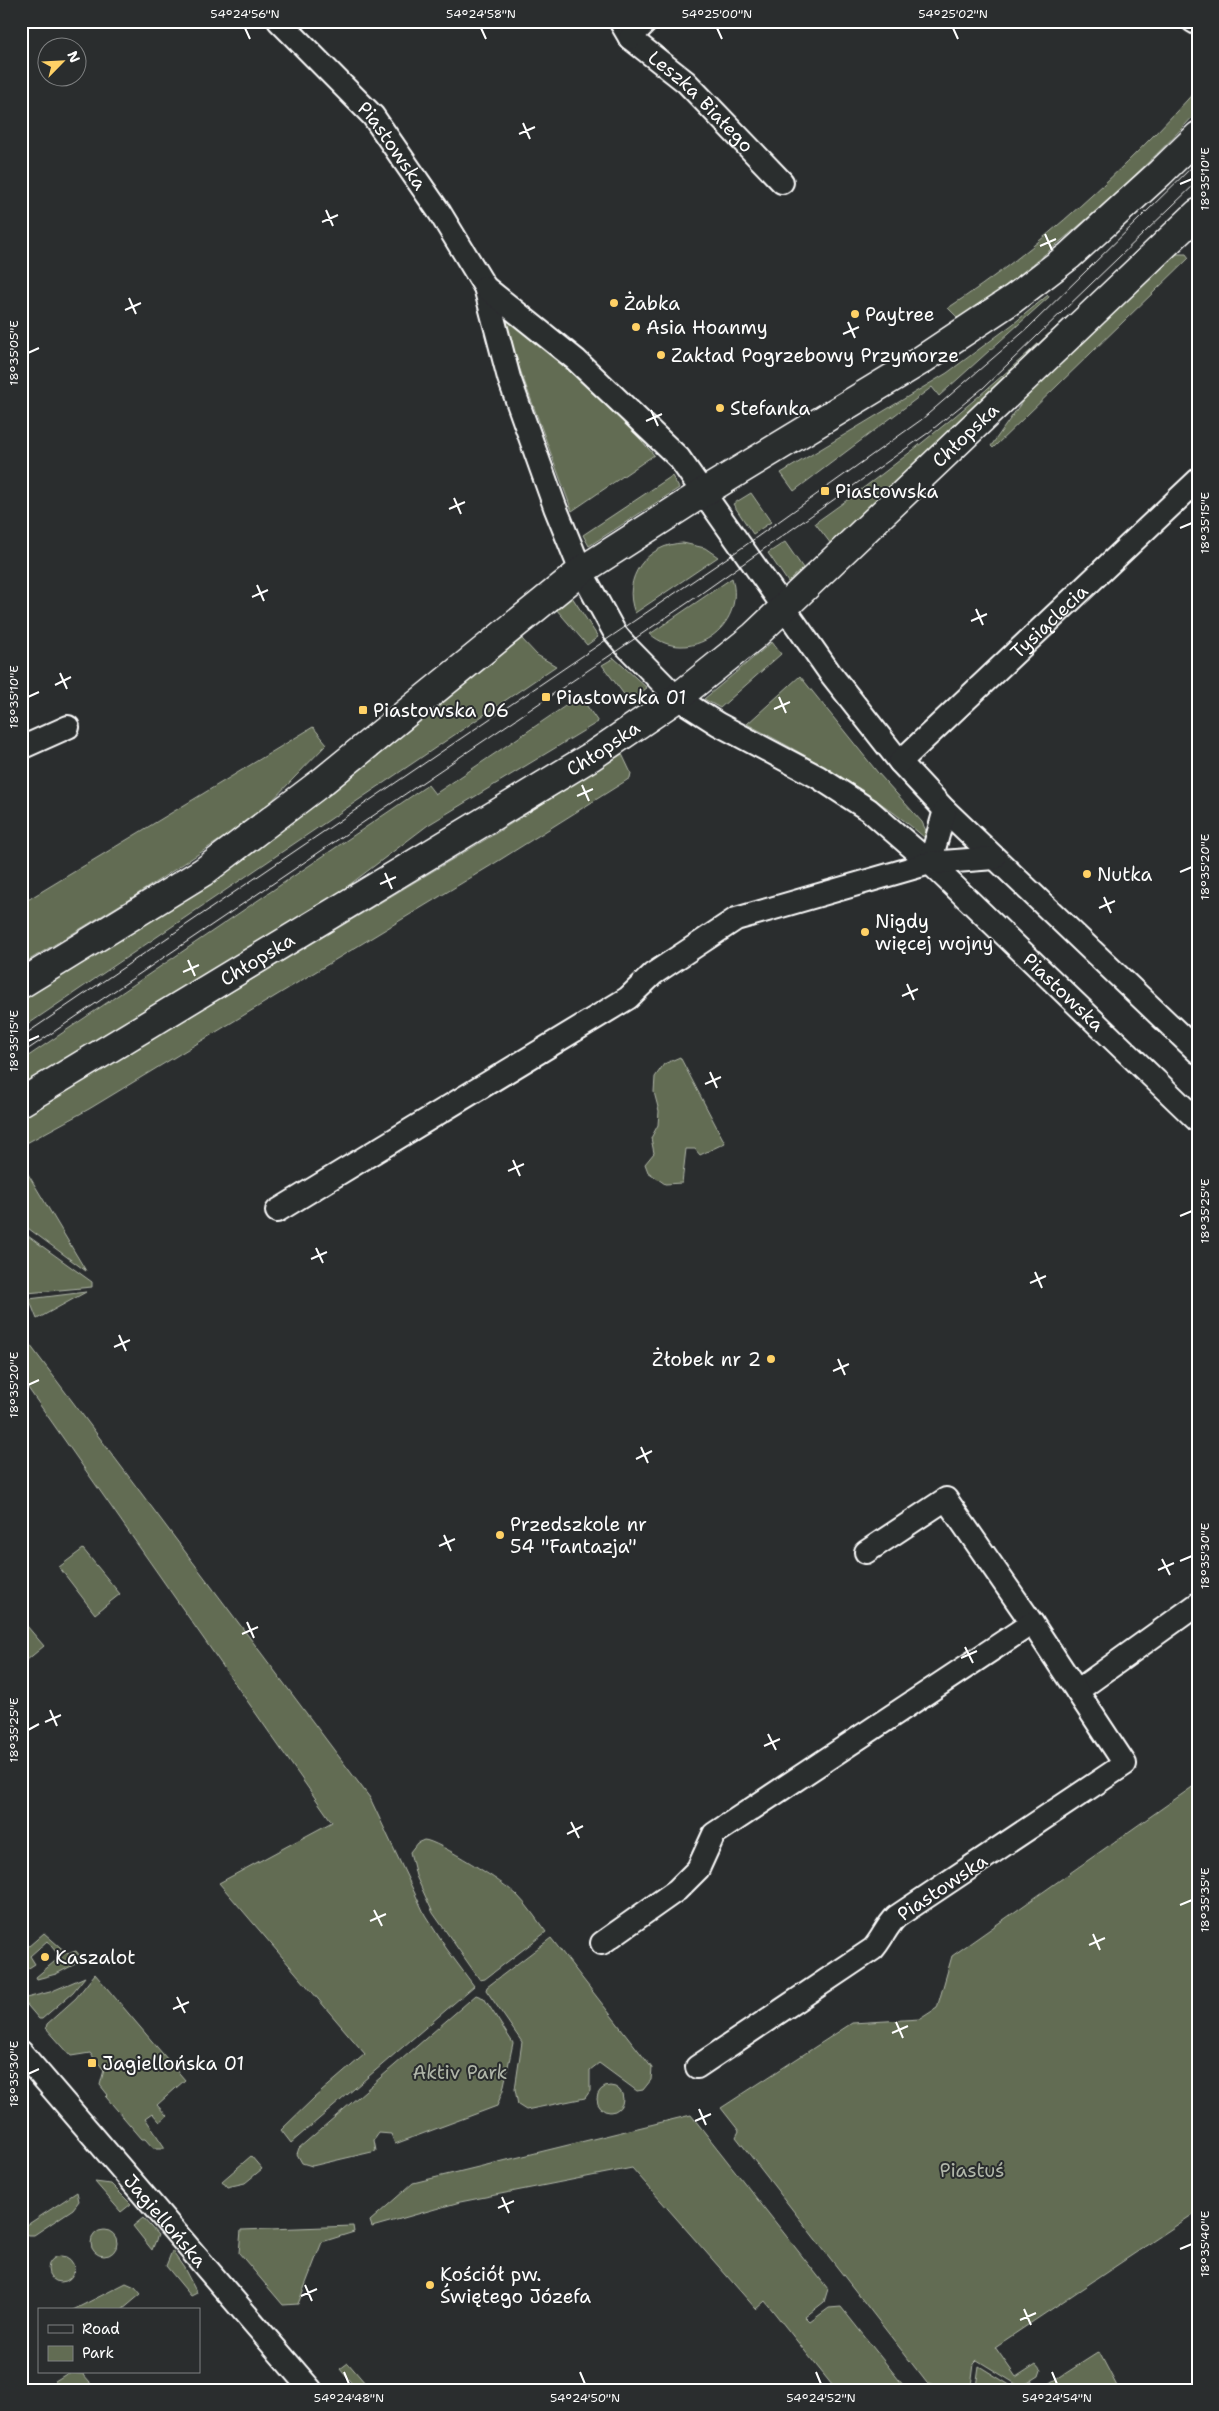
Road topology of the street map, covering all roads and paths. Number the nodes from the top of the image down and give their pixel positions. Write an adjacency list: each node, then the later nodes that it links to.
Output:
1 (278, 21): 9 (street, Piastowska)
2 (647, 21): 5 (street)
3 (1193, 21): 4 (street)
4 (1198, 24)
5 (625, 30): 7 (street, Leszka Białego)
6 (1198, 136): 11 (main road)
7 (782, 182)
8 (1198, 213): 13 (main road, Chłopska)
9 (486, 287): 11 (street, Piastowska); 12 (street, Piastowska)
10 (1198, 480): 17 (street, Tysiąclecia)
11 (704, 492): 12 (main road); 13 (street, Piastowska)
12 (581, 571): 14 (street, Piastowska); 21 (main road)
13 (785, 608): 14 (main road, Chłopska); 17 (street, Piastowska)
14 (677, 698): 20 (street, Piastowska); 23 (main road, Chłopska)
15 (68, 727): 16 (street)
16 (21, 748)
17 (900, 762): 18 (street, Piastowska)
18 (945, 810): 19 (street, Piastowska); 20 (street)
19 (994, 858): 20 (street); 22 (street, Piastowska)
20 (930, 863): 24 (street, Piastowska); 25 (street)
21 (21, 984)
22 (1198, 1052)
23 (21, 1102)
24 (1198, 1121)
25 (277, 1211)
26 (866, 1552): 28 (street, Piastowska)
27 (1198, 1604): 29 (street)
28 (1032, 1623): 29 (street, Piastowska); 30 (street)
29 (1077, 1691): 32 (street, Piastowska)
30 (602, 1943)
31 (21, 2052): 33 (street, Jagiellońska)
32 (697, 2067)
33 (311, 2390)

